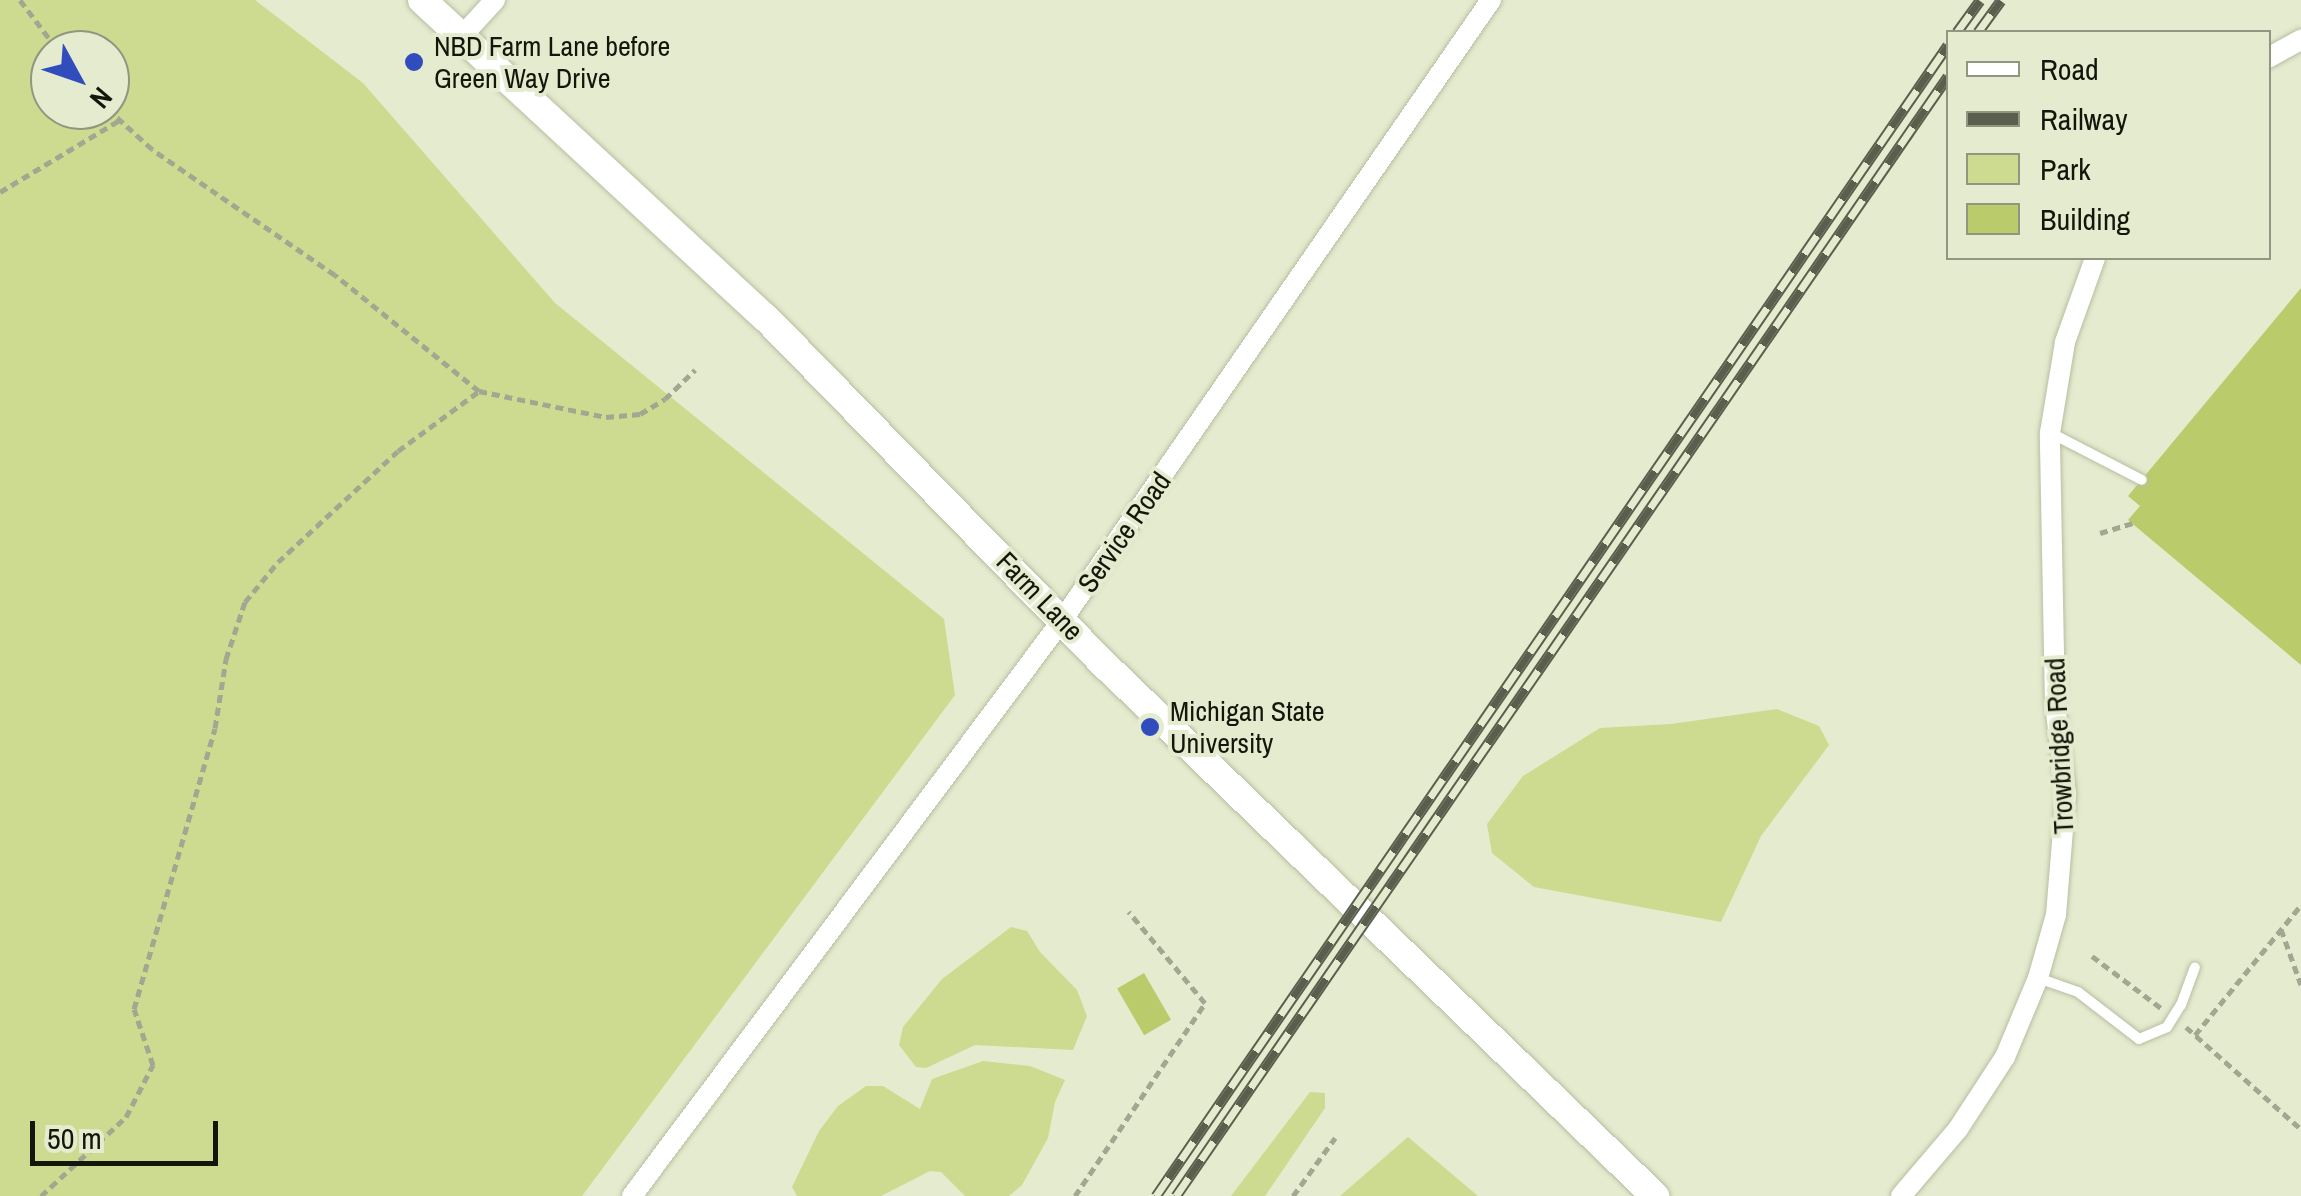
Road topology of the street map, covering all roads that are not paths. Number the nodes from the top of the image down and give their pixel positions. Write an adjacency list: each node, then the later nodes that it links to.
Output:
1 (422, 0): 4 (street, Farm Lane)
2 (495, 0): 4 (street)
3 (1491, 0): 10 (street, Service Road)
4 (462, 36): 10 (street, Farm Lane)
5 (2301, 40): 6 (street)
6 (2271, 56)
7 (2093, 260): 8 (street, Trowbridge Road)
8 (2050, 433): 9 (lane); 12 (street, Trowbridge Road)
9 (2142, 480)
10 (1063, 619): 13 (street, Service Road); 14 (street, Farm Lane)
11 (2196, 967): 12 (lane)
12 (2038, 978): 15 (street, Trowbridge Road)
13 (632, 1196)
14 (1655, 1196)
15 (1901, 1196)

